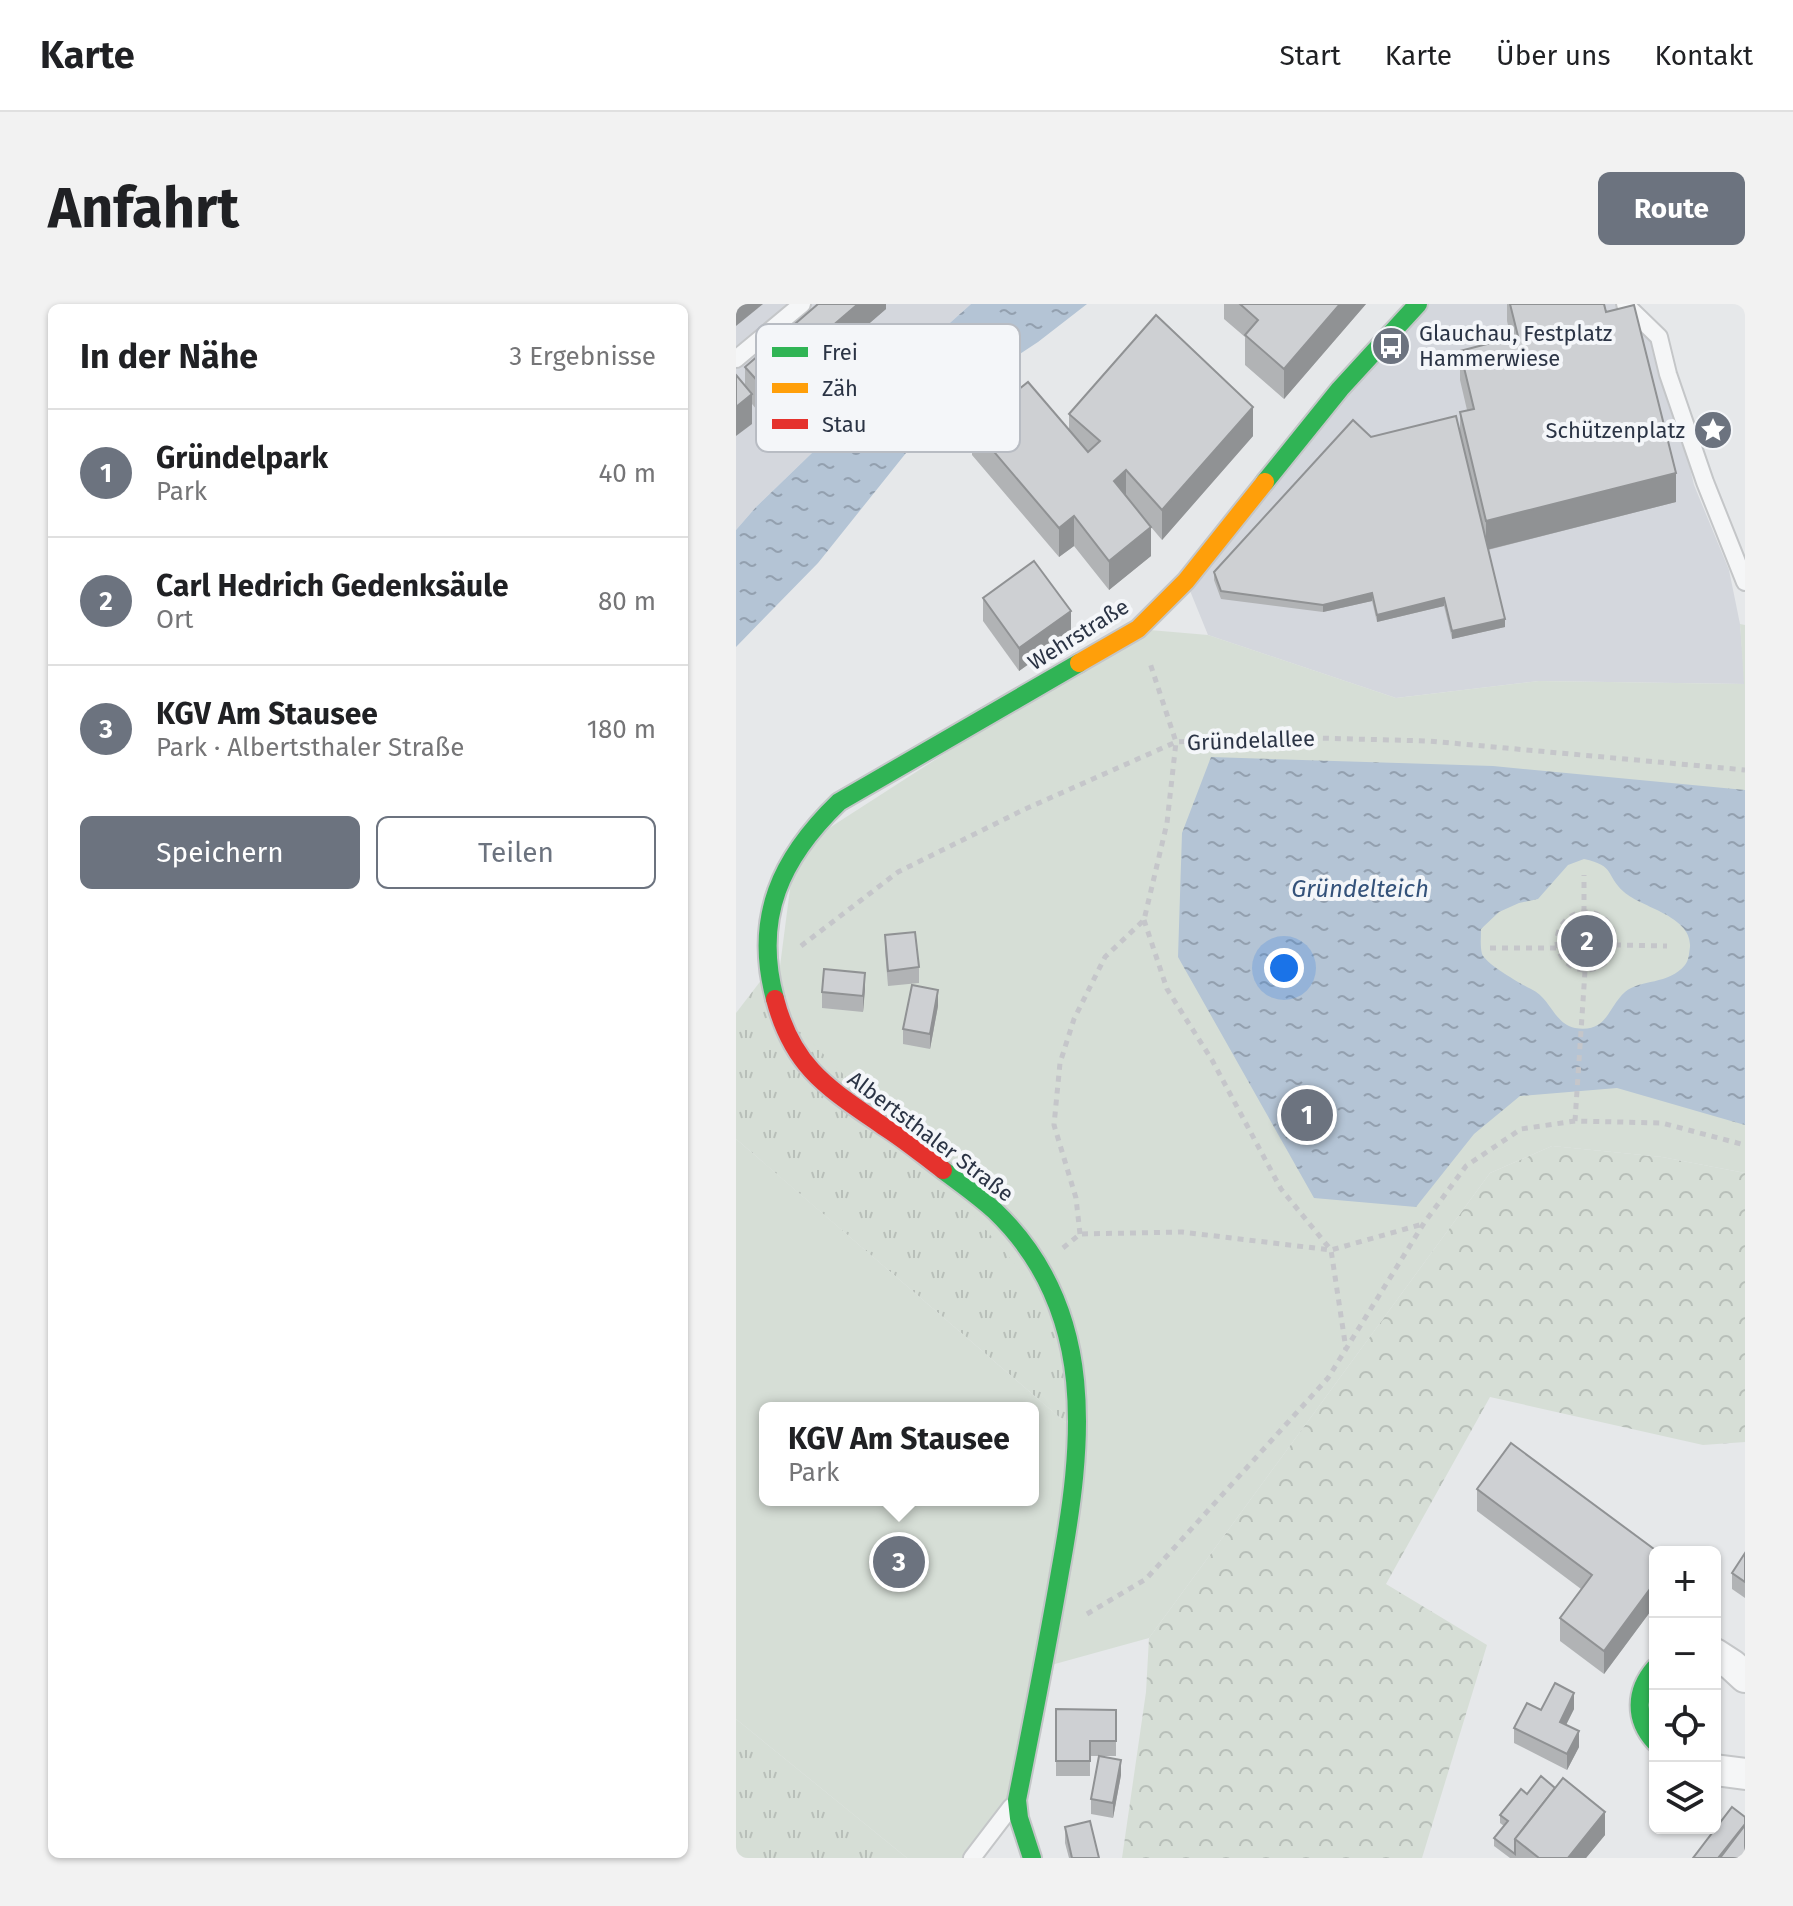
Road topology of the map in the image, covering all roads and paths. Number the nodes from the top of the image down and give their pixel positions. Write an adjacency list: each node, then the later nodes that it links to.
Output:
1 (802, 304): 4 (lane)
2 (1418, 304): 8 (street, Wehrstraße)
3 (1625, 304): 7 (lane)
4 (778, 324)
5 (756, 342): 6 (lane)
6 (736, 359)
7 (1745, 582)
8 (1138, 629): 9 (path); 18 (street, Wehrstraße)
9 (1176, 742): 10 (path, Gründelallee); 13 (path); 18 (path, Gründelallee)
10 (1745, 770)
11 (1584, 875): 12 (path)
12 (1584, 912): 14 (path); 17 (path)
13 (1144, 920): 23 (path); 24 (path)
14 (1615, 945): 15 (path); 19 (path)
15 (1667, 946)
16 (1490, 948): 17 (path)
17 (1557, 948): 19 (path)
18 (769, 970): 25 (street, Albertsthaler Straße)
19 (1585, 971): 20 (path)
20 (1575, 1121): 21 (path); 22 (path)
21 (1745, 1145)
22 (1424, 1223): 24 (path); 26 (path)
23 (1080, 1234): 24 (path); 25 (path)
24 (1331, 1250): 26 (path)
25 (1040, 1268): 27 (street, Albertsthaler Straße)
26 (1346, 1349): 27 (path)
27 (1051, 1631): 34 (street, Albertsthaler Straße)
28 (1721, 1658): 30 (street)
29 (1649, 1674): 31 (street)
30 (1745, 1677)
31 (1649, 1737)
32 (1721, 1771): 33 (street)
33 (1745, 1774)
34 (1017, 1800): 35 (lane); 36 (street, Albertsthaler Straße)
35 (972, 1858)
36 (1032, 1858)

